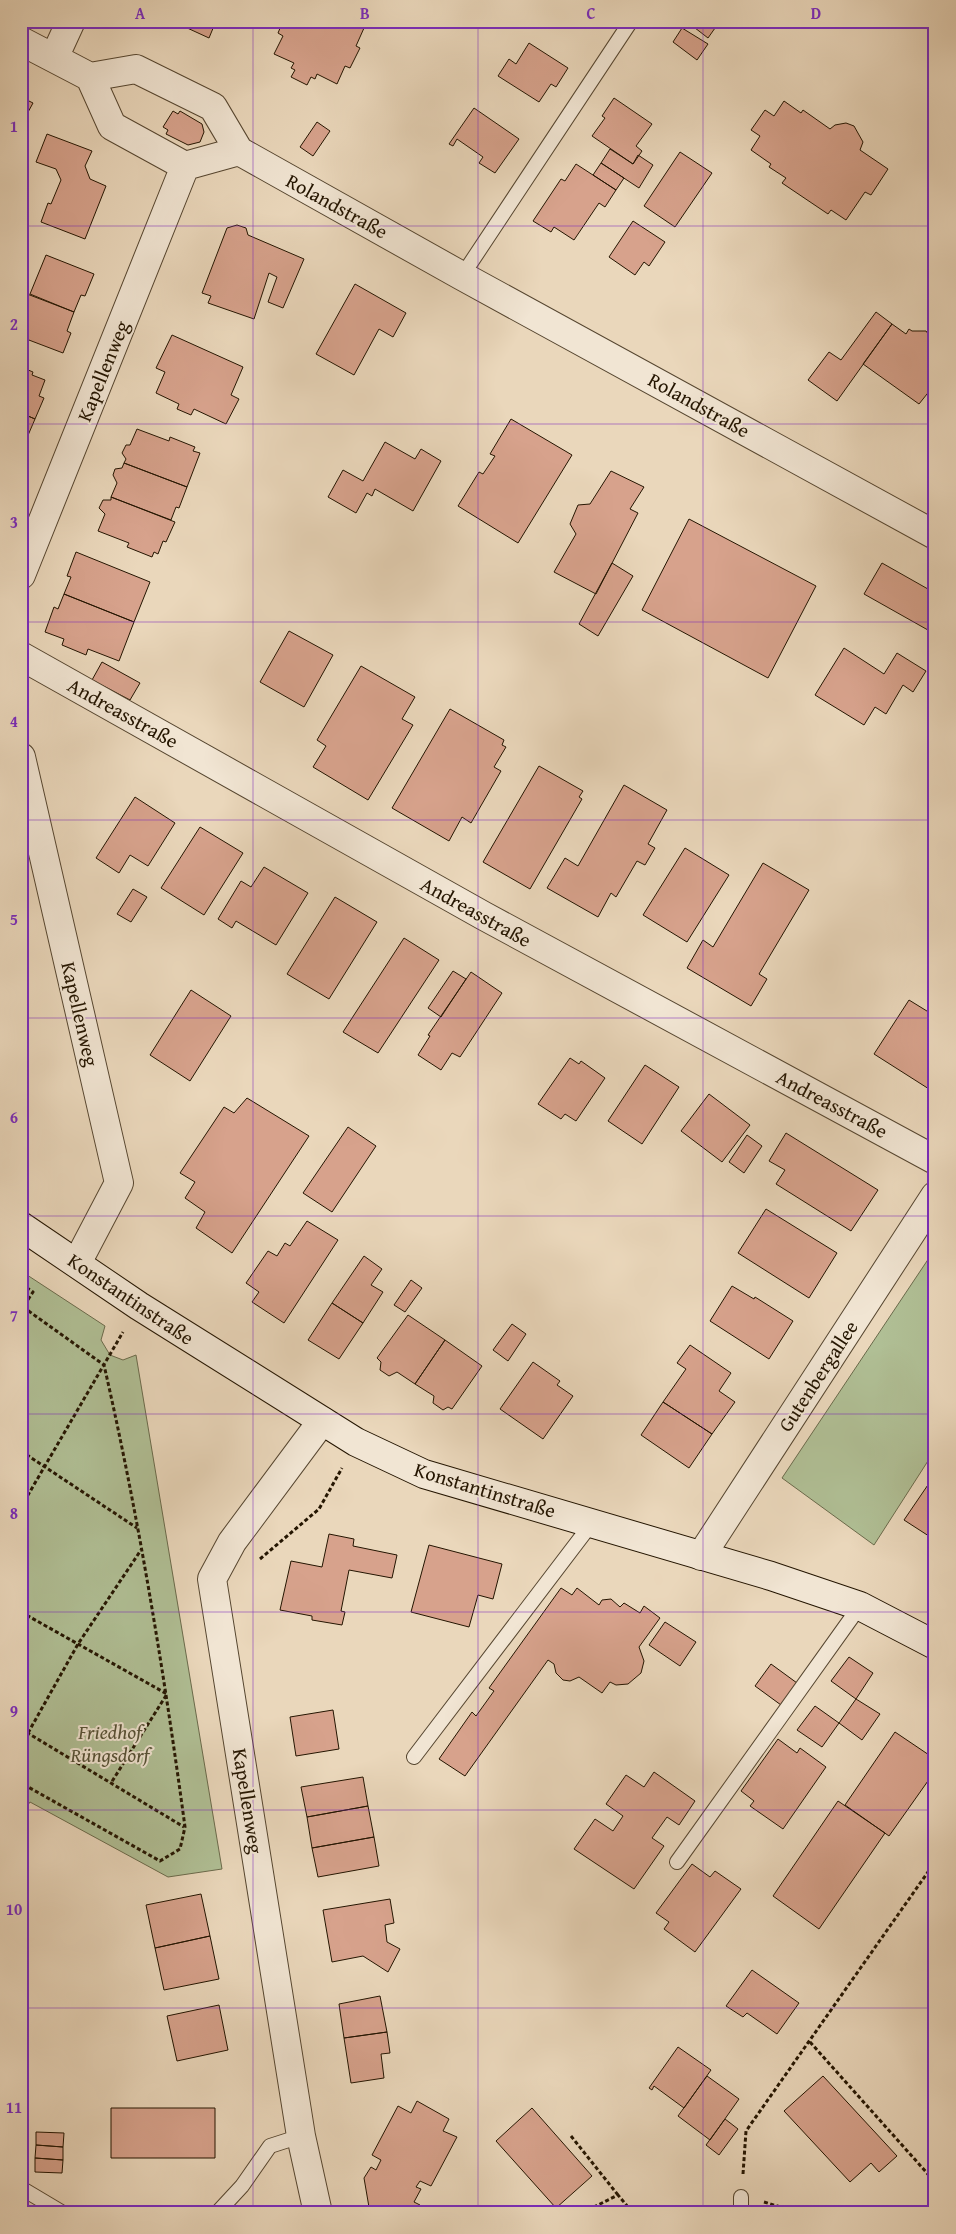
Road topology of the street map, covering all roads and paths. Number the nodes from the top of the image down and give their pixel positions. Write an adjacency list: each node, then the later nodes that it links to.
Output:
1 (71, 21): 4 (street)
2 (631, 21): 8 (lane)
3 (21, 41): 4 (street)
4 (54, 58): 5 (street)
5 (90, 77): 6 (street); 7 (street)
6 (238, 150): 7 (street); 8 (street, Rolandstraße)
7 (185, 166): 10 (street, Kapellenweg)
8 (462, 276): 9 (street, Rolandstraße)
9 (935, 535)
10 (21, 575)
11 (21, 656): 13 (street, Andreasstraße)
12 (21, 757): 16 (street, Kapellenweg)
13 (935, 1160)
14 (935, 1196): 29 (street, Gutenbergallee)
15 (21, 1226): 16 (street, Konstantinstraße)
16 (77, 1262): 18 (street, Konstantinstraße)
17 (21, 1284): 19 (path)
18 (139, 1306): 20 (path); 21 (street, Konstantinstraße)
19 (22, 1308): 20 (path)
20 (104, 1365): 24 (path); 27 (path)
21 (322, 1421): 22 (street, Konstantinstraße); 45 (street, Kapellenweg)
22 (356, 1442): 26 (street, Konstantinstraße); 30 (path)
23 (21, 1451): 24 (path)
24 (45, 1466): 25 (path); 27 (path)
25 (21, 1507)
26 (592, 1522): 29 (street, Konstantinstraße); 38 (lane)
27 (138, 1529): 28 (path)
28 (141, 1549): 33 (path); 35 (path)
29 (701, 1556): 31 (street, Konstantinstraße)
30 (256, 1563)
31 (860, 1606): 34 (street, Konstantinstraße); 42 (lane)
32 (21, 1612): 33 (path)
33 (78, 1644): 35 (path); 37 (path)
34 (935, 1645)
35 (167, 1694): 40 (path); 41 (path)
36 (21, 1729): 37 (path)
37 (28, 1733): 40 (path)
38 (414, 1757)
39 (21, 1783): 41 (path)
40 (111, 1783): 41 (path)
41 (185, 1827)
42 (677, 1862)
43 (935, 1862): 44 (path)
44 (810, 2042): 47 (path); 50 (path)
45 (301, 2136): 52 (lane); 53 (street, Kapellenweg)
46 (571, 2136): 49 (path)
47 (935, 2182)
48 (21, 2188): 51 (lane)
49 (618, 2194): 54 (path); 55 (path)
50 (741, 2197): 56 (lane); 57 (path)
51 (63, 2213)
52 (217, 2213)
53 (318, 2213)
54 (582, 2213)
55 (633, 2213)
56 (741, 2213)
57 (800, 2213)

